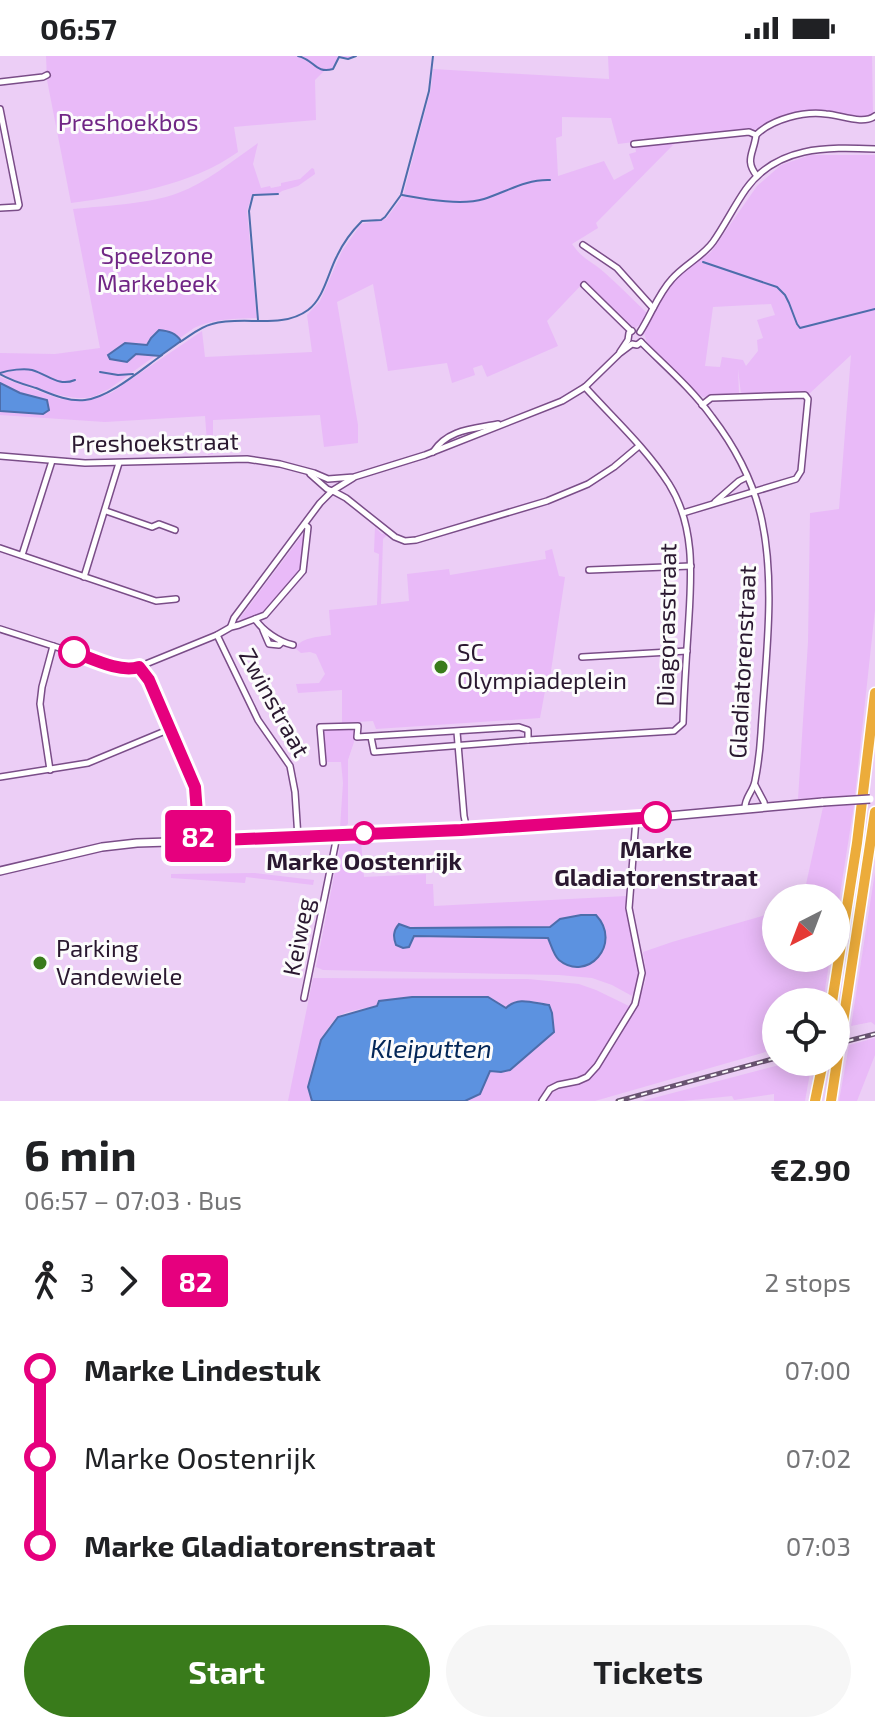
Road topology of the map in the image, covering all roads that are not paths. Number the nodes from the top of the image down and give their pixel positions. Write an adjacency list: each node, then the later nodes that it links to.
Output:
1 (47, 75): 2 (street)
2 (0, 82)
3 (0, 109): 9 (street)
4 (875, 116): 5 (street)
5 (756, 135): 6 (street); 8 (street)
6 (634, 144)
7 (875, 149): 8 (street)
8 (757, 176): 12 (street)
9 (0, 208)
10 (583, 245): 12 (street)
11 (584, 285): 13 (street)
12 (653, 308): 14 (street)
13 (631, 331): 14 (street); 15 (street)
14 (640, 332): 16 (street)
15 (630, 342): 16 (street); 17 (street, Preshoekstraat)
16 (641, 342): 18 (street, Gladiatorenstraat)
17 (585, 387): 19 (street, Preshoekstraat); 20 (street, Diagorasstraat)
18 (702, 405): 27 (street, Gladiatorenstraat); 30 (street, Diagorasstraat)
19 (511, 422): 21 (street, Preshoekstraat); 21 (street, Preshoekstraat)
20 (639, 446): 29 (street); 33 (street, Diagorasstraat)
21 (432, 453): 26 (street, Preshoekstraat)
22 (0, 456): 23 (street, Preshoekstraat)
23 (52, 461): 24 (street, Preshoekstraat); 37 (street)
24 (119, 463): 25 (street, Preshoekstraat); 32 (street)
25 (308, 473): 28 (street, Preshoekstraat); 29 (street, Preshoekstraat)
26 (354, 477): 28 (street, Preshoekstraat); 29 (street, Preshoekstraat)
27 (747, 477): 30 (street, Gladiatorenstraat); 31 (street, Diagorasstraat)
28 (331, 479): 29 (street); 29 (street)
29 (331, 488): 34 (street)
30 (754, 493): 31 (street, Diagorasstraat); 60 (street, Gladiatorenstraat)
31 (711, 505): 33 (street, Diagorasstraat)
32 (106, 511): 35 (street); 40 (street)
33 (683, 513): 38 (street, Diagorasstraat)
34 (305, 525): 42 (street); 43 (street)
35 (175, 530)
36 (0, 548): 37 (street)
37 (22, 555): 40 (street)
38 (691, 566): 39 (street); 48 (street, Diagorasstraat)
39 (589, 570)
40 (84, 577): 41 (street)
41 (176, 599)
42 (255, 619): 43 (street); 46 (street)
43 (231, 627): 45 (street)
44 (0, 629): 47 (street)
45 (217, 635): 50 (street); 68 (street, Zwinstraat)
46 (293, 645)
47 (53, 646): 50 (street); 58 (street)
48 (687, 651): 49 (street); 55 (street, Diagorasstraat)
49 (582, 657)
50 (139, 667): 52 (street)
51 (875, 693): 71 (highway)
52 (170, 729): 58 (street); 69 (street)
53 (457, 732): 54 (street); 55 (street); 56 (street)
54 (371, 737): 56 (street, Diagorasstraat); 57 (street)
55 (528, 740): 56 (street, Diagorasstraat)
56 (458, 745): 66 (street)
57 (323, 763)
58 (50, 770): 59 (street)
59 (0, 777)
60 (755, 785): 62 (street, Gladiatorenstraat); 63 (street, Gladiatorenstraat)
61 (872, 799): 62 (street, bridge)
62 (765, 807): 63 (street)
63 (745, 809): 65 (street)
64 (875, 812): 76 (highway)
65 (636, 819): 66 (street); 74 (street)
66 (464, 830): 67 (street)
67 (337, 836): 68 (street); 72 (street, Keiweg)
68 (298, 838): 69 (street)
69 (199, 841): 70 (street)
70 (0, 871)
71 (834, 988)
72 (304, 998)
73 (820, 1076): 75 (highway)
74 (542, 1101)
75 (815, 1101)
76 (831, 1101)

